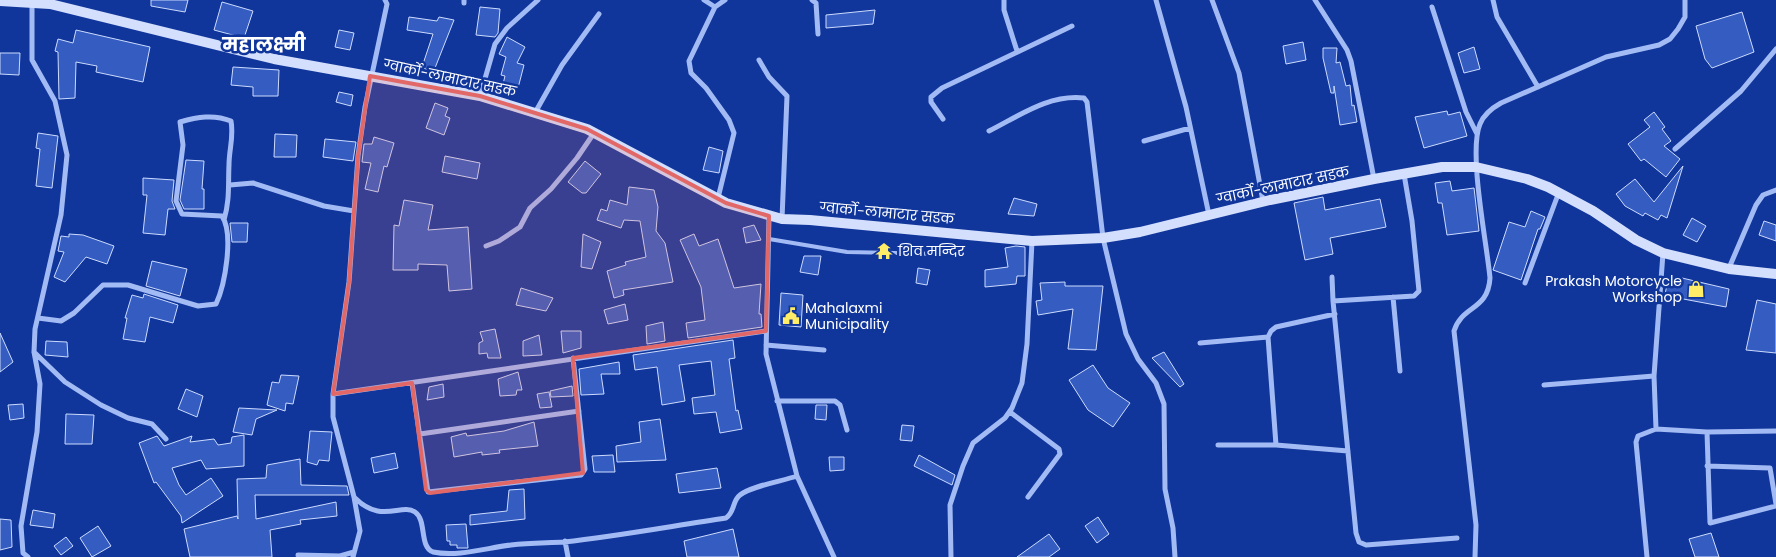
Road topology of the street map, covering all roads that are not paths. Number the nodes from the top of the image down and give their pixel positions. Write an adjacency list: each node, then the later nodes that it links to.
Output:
1 (385, 0): 24 (street)
2 (538, 0): 26 (street)
3 (704, 0): 17 (street)
4 (725, 0): 17 (street)
5 (812, 0): 20 (street)
6 (1004, 0): 22 (street)
7 (1156, 0): 29 (street)
8 (1212, 0): 42 (street)
9 (1315, 0): 37 (street)
10 (1493, 0): 25 (street)
11 (1685, 0): 25 (street)
12 (0, 1): 13 (main road, ग्वार्को-लामाटार सडक)
13 (15, 1): 14 (main road, ग्वार्को-लामाटार सडक)
14 (32, 2): 15 (main road, ग्वार्को-लामाटार सडक); 61 (street)
15 (49, 2): 24 (main road, ग्वार्को-लामाटार सडक)
16 (1432, 6): 32 (street)
17 (715, 7): 41 (street)
18 (599, 14): 27 (street)
19 (1072, 26): 22 (street)
20 (818, 34)
21 (1776, 49): 34 (street)
22 (1017, 51): 28 (street)
23 (758, 60): 46 (street)
24 (370, 76): 26 (main road, ग्वार्को-लामाटार सडक); 43 (street)
25 (1538, 87): 32 (street)
26 (480, 96): 27 (main road, ग्वार्को-लामाटार सडक)
27 (536, 111): 31 (main road, ग्वार्को-लामाटार सडक)
28 (943, 119)
29 (1190, 128): 33 (street); 44 (street)
30 (989, 131): 48 (street)
31 (594, 133): 41 (main road, ग्वार्को-लामाटार सडक); 51 (street)
32 (1477, 135): 35 (street)
33 (1144, 141)
34 (1675, 149)
35 (1476, 167): 36 (main road, ग्वार्को-लामाटार सडक); 40 (main road, ग्वार्को-लामाटार सडक); 101 (street)
36 (1404, 174): 37 (main road, ग्वार्को-लामाटार सडक); 58 (street)
37 (1374, 179): 42 (main road, ग्वार्को-लामाटार सडक)
38 (230, 185): 43 (street); 47 (street); 47 (street)
39 (1776, 190): 54 (street)
40 (1559, 192): 52 (main road, ग्वार्को-लामाटार सडक); 57 (street)
41 (718, 198): 45 (main road, ग्वार्को-लामाटार सडक)
42 (1263, 202): 44 (main road, ग्वार्को-लामाटार सडक)
43 (354, 211): 73 (street)
44 (1209, 215): 48 (main road, ग्वार्को-लामाटार सडक)
45 (769, 216): 46 (main road, ग्वार्को-लामाटार सडक); 49 (street)
46 (782, 219): 50 (main road, ग्वार्को-लामाटार सडक)
47 (224, 220): 61 (street)
48 (1103, 238): 50 (main road, ग्वार्को-लामाटार सडक); 100 (street)
49 (769, 239): 53 (lane); 62 (street)
50 (1032, 241): 76 (street)
51 (486, 246)
52 (1663, 253): 54 (main road, ग्वार्को-लामाटार सडक); 70 (street)
53 (942, 254)
54 (1729, 269): 55 (main road, ग्वार्को-लामाटार सडक)
55 (1776, 274)
56 (1332, 277): 59 (street)
57 (1525, 283)
58 (1393, 297): 59 (street); 69 (street)
59 (1333, 301): 60 (street)
60 (1334, 314): 63 (street); 85 (street)
61 (38, 318): 67 (street)
62 (766, 332): 65 (street); 68 (street)
63 (1268, 337): 64 (street); 84 (street)
64 (1200, 343)
65 (766, 345): 66 (street); 74 (street)
66 (824, 350)
67 (34, 352): 82 (street); 96 (street)
68 (573, 358): 71 (street); 75 (street)
69 (1400, 371)
70 (1654, 376): 72 (street); 77 (street)
71 (412, 383): 73 (street); 81 (street)
72 (1544, 385)
73 (333, 394): 88 (street)
74 (777, 401): 78 (street); 87 (street)
75 (579, 411): 81 (street); 81 (street)
76 (1010, 412): 89 (street); 99 (street)
77 (1656, 429): 80 (street); 102 (street)
78 (847, 430)
79 (1776, 431): 80 (street)
80 (1707, 432): 86 (street)
81 (420, 434)
82 (166, 440)
83 (1218, 445): 84 (street)
84 (1276, 445): 85 (street)
85 (1348, 451): 91 (street)
86 (1707, 466): 90 (street); 90 (street)
87 (797, 476): 92 (street); 98 (street)
88 (354, 497): 93 (street); 95 (street)
89 (1028, 497)
90 (1776, 505)
91 (1457, 538)
92 (565, 542): 95 (street); 97 (street)
93 (353, 554): 94 (street)
94 (298, 555)
95 (455, 556)
96 (28, 557)
97 (568, 557)
98 (834, 557)
99 (951, 557)
100 (1175, 557)
101 (1475, 557)
102 (1647, 557)

